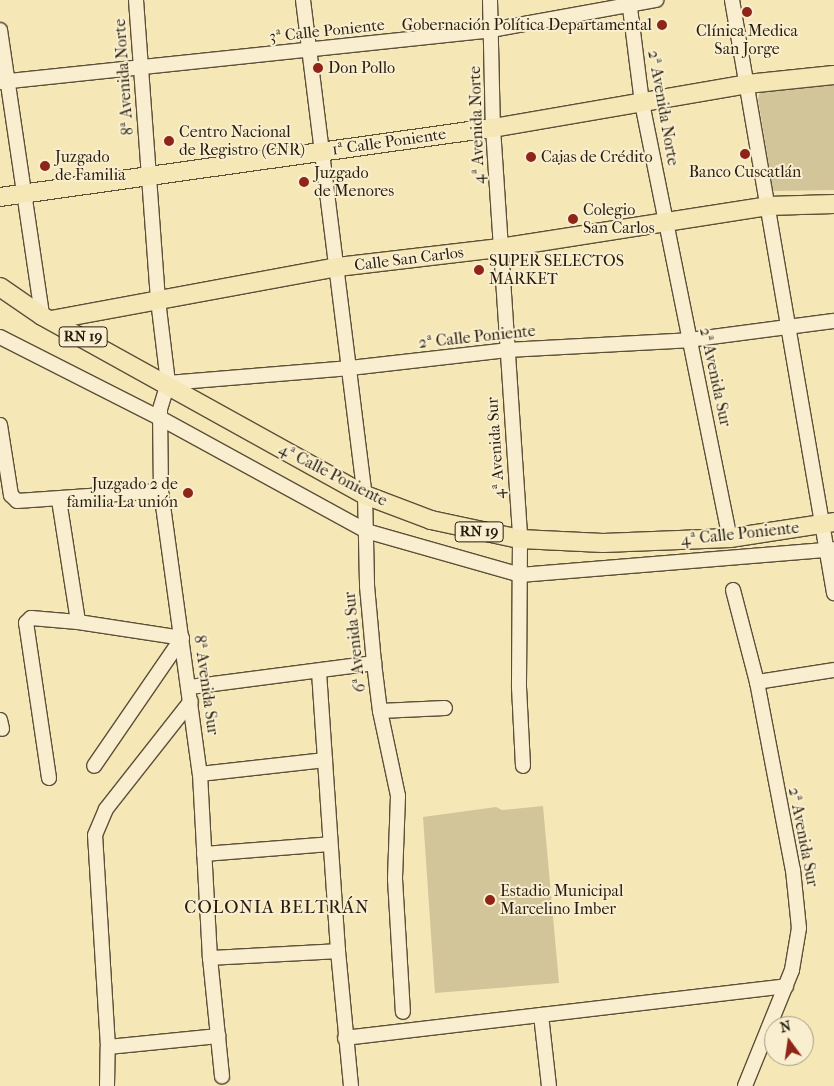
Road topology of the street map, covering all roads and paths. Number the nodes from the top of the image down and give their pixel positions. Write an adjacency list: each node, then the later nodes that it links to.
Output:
1 (136, 0): 10 (street, 8ª Avenida Norte)
2 (303, 0): 9 (street, 6ª Avenida Sur)
3 (490, 0): 8 (street, 4ª Avenida Norte)
4 (656, 0): 6 (street, 3ª Calle Poniente)
5 (732, 0): 13 (street)
6 (629, 2): 8 (street, 3ª Calle Poniente); 14 (street, 2ª Avenida Norte)
7 (0, 30): 12 (street)
8 (491, 30): 9 (street, 3ª Calle Poniente); 15 (street, 4ª Avenida Norte)
9 (310, 51): 10 (street, 3ª Calle Poniente); 16 (street, 6ª Avenida Sur)
10 (141, 69): 12 (street, 3ª Calle Poniente); 17 (street, 8ª Avenida Norte)
11 (834, 75): 13 (main road, 1ª Calle Poniente)
12 (4, 82): 18 (street)
13 (747, 84): 14 (main road, 1ª Calle Poniente); 21 (street)
14 (642, 103): 15 (main road, 1ª Calle Poniente); 22 (street, 2ª Avenida Norte)
15 (493, 128): 16 (main road, 1ª Calle Poniente); 23 (street, 4ª Avenida Norte)
16 (323, 152): 17 (main road, 1ª Calle Poniente); 24 (street, 6ª Avenida Sur)
17 (148, 176): 18 (main road, 1ª Calle Poniente); 26 (street, 8ª Avenida Norte)
18 (24, 193): 19 (main road, 1ª Calle Poniente); 27 (street)
19 (0, 196)
20 (834, 204): 21 (main road, Calle San Carlos)
21 (768, 206): 22 (main road, Calle San Carlos); 29 (street)
22 (666, 222): 23 (main road, Calle San Carlos); 31 (street, 2ª Avenida Sur)
23 (500, 248): 24 (main road, Calle San Carlos); 32 (street, 4ª Avenida Sur)
24 (338, 267): 26 (main road, Calle San Carlos); 33 (street, 6ª Avenida Sur)
25 (0, 287): 27 (main road, 4ª Calle Poniente / RN 19)
26 (158, 300): 27 (main road, Calle San Carlos); 34 (street, 8ª Avenida Sur)
27 (47, 318): 34 (main road, 4ª Calle Poniente / RN 19)
28 (834, 321): 29 (street, 2ª Calle Poniente)
29 (788, 326): 31 (street, 2ª Calle Poniente); 41 (street)
30 (0, 337): 35 (street)
31 (689, 340): 32 (street, 2ª Calle Poniente); 43 (street, 2ª Avenida Sur)
32 (508, 350): 33 (street, 2ª Calle Poniente); 44 (street, 4ª Avenida Sur)
33 (350, 368): 34 (street, 2ª Calle Poniente); 39 (street, 6ª Avenida Sur)
34 (168, 383): 35 (street, 8ª Avenida Sur); 39 (main road, 4ª Calle Poniente / RN 19)
35 (160, 418): 38 (street, 8ª Avenida Sur); 42 (street)
36 (0, 425): 37 (street)
37 (4, 472): 40 (street)
38 (161, 491): 40 (street); 50 (street, 8ª Avenida Sur)
39 (365, 495): 42 (street, 6ª Avenida Sur); 44 (main road, 4ª Calle Poniente / RN 19)
40 (58, 500): 49 (street)
41 (828, 523): 43 (main road, 4ª Calle Poniente / RN 19); 45 (street)
42 (366, 531): 46 (street); 51 (street, 6ª Avenida Sur)
43 (730, 538): 44 (main road, 4ª Calle Poniente / RN 19)
44 (520, 539): 46 (street, 4ª Avenida Sur)
45 (831, 549): 46 (street); 48 (street)
46 (520, 575): 60 (street, 4ª Avenida Sur)
47 (733, 590): 54 (street, 2ª Avenida Sur)
48 (834, 593)
49 (78, 622): 50 (street); 62 (street)
50 (182, 638): 55 (street, 8ª Avenida Sur); 59 (street)
51 (374, 663): 53 (street); 57 (street, 6ª Avenida Sur)
52 (834, 670): 54 (street)
53 (319, 672): 55 (street); 58 (street)
54 (757, 682): 67 (street, 2ª Avenida Sur)
55 (191, 694): 61 (street, 8ª Avenida Sur); 72 (street)
56 (445, 708): 57 (street)
57 (380, 711): 68 (street, 6ª Avenida Sur)
58 (325, 760): 61 (street); 63 (street)
59 (94, 766)
60 (524, 766)
61 (200, 774): 64 (street, 8ª Avenida Sur)
62 (49, 778)
63 (330, 844): 64 (street); 65 (street)
64 (204, 854): 66 (street, 8ª Avenida Sur)
65 (338, 951): 66 (street); 71 (street)
66 (210, 958): 70 (street, 8ª Avenida Sur)
67 (786, 986): 69 (street); 77 (street, 2ª Avenida Sur)
68 (404, 1012)
69 (542, 1015): 71 (street); 76 (street)
70 (218, 1036): 72 (street); 73 (street, 8ª Avenida Sur)
71 (345, 1038): 75 (street)
72 (108, 1047): 74 (street)
73 (222, 1076)
74 (107, 1086)
75 (351, 1086)
76 (549, 1086)
77 (745, 1086)

